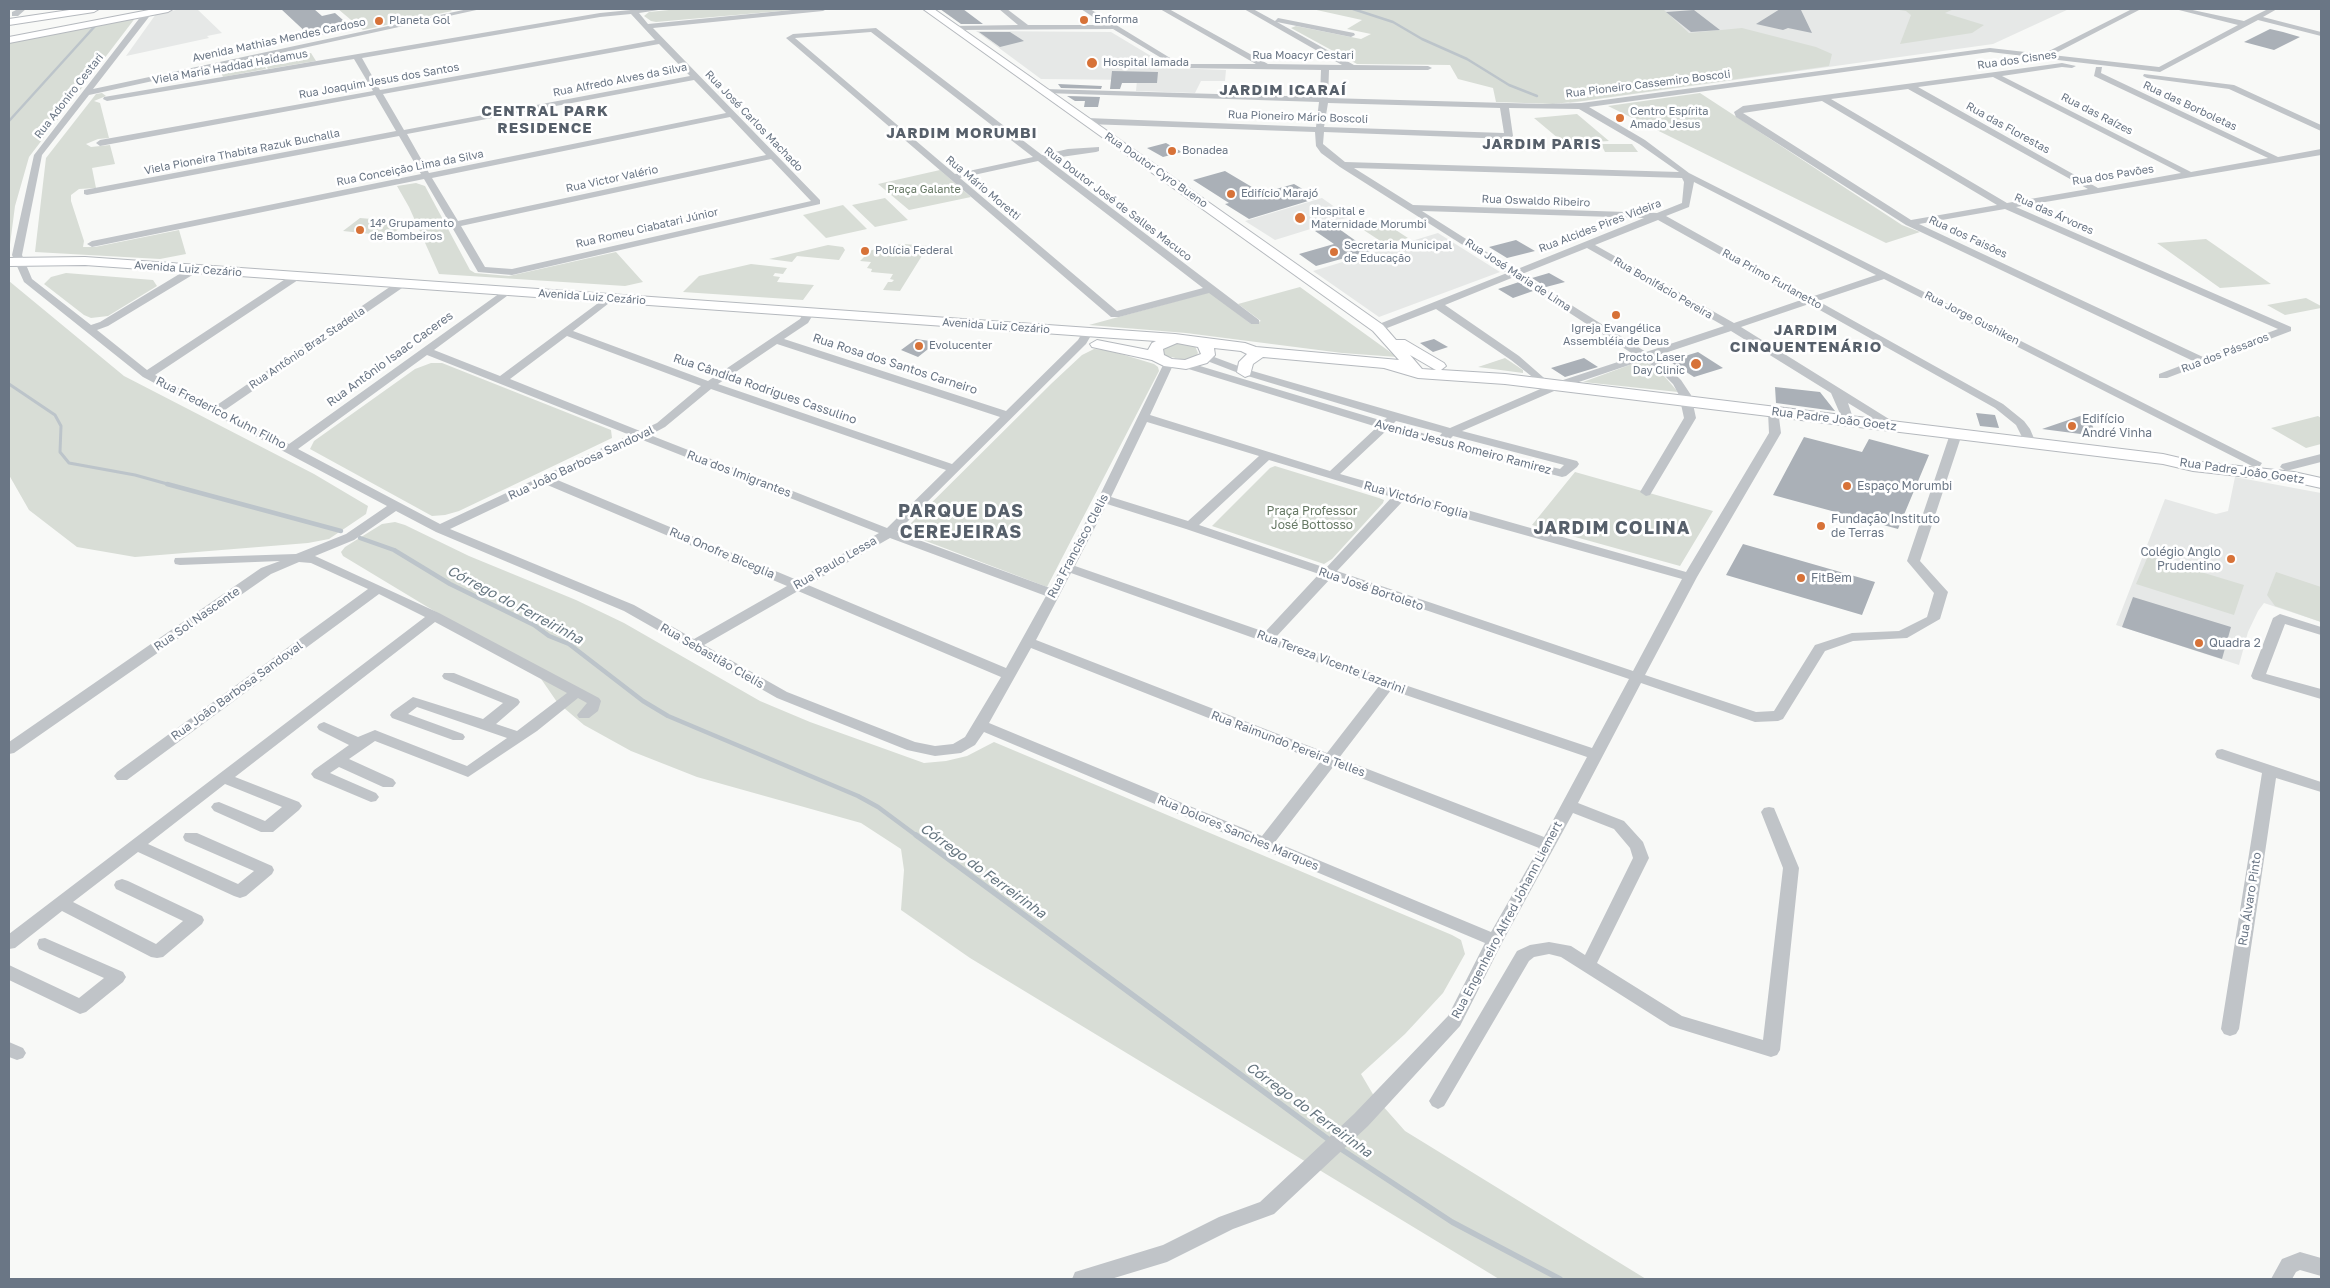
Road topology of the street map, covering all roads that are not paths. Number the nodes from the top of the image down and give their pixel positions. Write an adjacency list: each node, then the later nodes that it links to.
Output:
1 (42, 9): 18 (main road)
2 (94, 9): 18 (street)
3 (116, 9): 26 (main road)
4 (168, 9): 17 (street)
5 (477, 9): 43 (street, Avenida Mathias Mendes Cardoso)
6 (661, 9): 16 (street, Viela Maria Haddad Haidamus)
7 (823, 9): 22 (street)
8 (928, 9): 25 (street, Rua Doutor Cyro Bueno)
9 (1003, 9): 23 (street)
10 (1085, 9): 24 (street)
11 (1164, 9): 34 (street)
12 (1248, 9): 19 (street)
13 (2137, 9): 32 (street)
14 (2179, 9): 21 (street)
15 (2273, 9): 20 (street)
16 (633, 12): 22 (street, Rua José Carlos Machado); 33 (street, Viela Maria Haddad Haidamus)
17 (148, 13): 30 (street); 43 (street, Rua Adoniro Cestari)
18 (14, 15)
19 (1265, 17): 28 (street); 36 (street)
20 (2257, 18): 21 (street); 27 (street)
21 (2246, 24): 32 (street, Rua Pioneiro Cassemiro Boscoli)
22 (646, 26): 31 (street, Rua José Carlos Machado)
23 (1025, 27): 24 (street); 25 (street)
24 (1114, 27): 34 (street, Rua Moacyr Cestari)
25 (956, 28): 42 (street, Rua Doutor Cyro Bueno)
26 (9, 33)
27 (2321, 34)
28 (1351, 35)
29 (790, 38): 59 (street, Rua Doutor José de Salles Macuco); 65 (street, Rua Mário Moretti)
30 (9, 40)
31 (661, 41): 40 (street, Rua José Carlos Machado); 44 (street, Rua Joaquim Jesus dos Santos)
32 (2046, 55): 49 (street, Rua Pioneiro Cassemiro Boscoli)
33 (357, 57): 44 (street); 46 (street, Viela Maria Haddad Haidamus)
34 (1265, 67): 35 (street, Rua Moacyr Cestari)
35 (1325, 67): 36 (street, Rua Moacyr Cestari); 47 (street, Rua José Maria de Lima)
36 (1352, 68): 37 (street, Rua Moacyr Cestari)
37 (1428, 68)
38 (2099, 69): 39 (street, Rua dos Cisnes); 53 (street, Rua dos Cisnes); 60 (street, Rua das Borboletas)
39 (1995, 75): 41 (street, Rua dos Cisnes); 62 (street, Rua das Raízes)
40 (696, 77): 51 (street, Rua José Carlos Machado); 55 (street, Rua Alfredo Alves da Silva)
41 (1910, 86): 45 (street, Rua dos Cisnes); 66 (street, Rua das Florestas)
42 (1045, 91): 47 (street, Rua Pioneiro Cassemiro Boscoli); 52 (street, Rua Doutor Cyro Bueno)
43 (86, 93): 76 (street, Rua Adoniro Cestari)
44 (378, 93): 55 (street); 56 (street, Rua Joaquim Jesus dos Santos)
45 (1823, 98): 50 (street, Rua dos Cisnes); 69 (street, Rua das Árvores)
46 (107, 99)
47 (1324, 100): 48 (street, Rua Pioneiro Cassemiro Boscoli); 54 (street, Rua José Maria de Lima)
48 (1504, 106): 49 (street, Rua Pioneiro Cassemiro Boscoli); 54 (street, Rua Pioneiro Mário Boscoli)
49 (1581, 106): 63 (street)
50 (1738, 112): 72 (street, Rua dos Faisões)
51 (732, 114): 58 (street, Rua José Carlos Machado); 64 (street, Rua Conceição Lima da Silva)
52 (1087, 121): 54 (street, Rua Pioneiro Mário Boscoli); 92 (street, Rua Doutor Cyro Bueno)
53 (2321, 128)
54 (1320, 130): 61 (street, Rua José Maria de Lima)
55 (402, 133): 64 (street); 67 (street, Viela Pioneira Thabita Razuk Buchalla)
56 (100, 143)
57 (2321, 152): 60 (street, Rua dos Pavões)
58 (773, 156): 68 (street, Rua José Carlos Machado); 73 (street, Rua Victor Valério)
59 (1043, 160): 59 (street); 65 (street); 82 (street, Rua Doutor José de Salles Macuco)
60 (2278, 160): 62 (street, Rua dos Pavões)
61 (1343, 165): 63 (street); 70 (street, Rua José Maria de Lima)
62 (2189, 174): 66 (street, Rua dos Pavões)
63 (1686, 175): 71 (street, Rua Alcides Pires Videira); 79 (street, Rua Jorge Gushiken)
64 (427, 176): 73 (street); 74 (street, Rua Conceição Lima da Silva)
65 (956, 179): 82 (street, Rua Mário Moretti)
66 (2096, 190): 69 (street, Rua dos Pavões)
67 (87, 192)
68 (817, 202): 73 (street, Rua Romeu Ciabatari Júnior)
69 (2003, 205): 72 (street, Rua dos Pavões); 91 (street, Rua das Árvores)
70 (1414, 208): 71 (street, Rua Oswaldo Ribeiro); 78 (street, Rua José Maria de Lima)
71 (1658, 216): 75 (street, Rua Alcides Pires Videira); 84 (street, Rua Primo Furlanetto)
72 (1909, 223): 103 (street, Rua dos Faisões)
73 (455, 224)
74 (92, 244)
75 (1587, 244): 78 (street, Rua Alcides Pires Videira); 89 (street, Rua Bonifácio Pereira)
76 (14, 265): 77 (street, Avenida Luiz Cezário); 90 (street, Rua Frederico Kuhn Filho)
77 (189, 273): 80 (street, Avenida Luiz Cezário); 90 (street)
78 (1514, 273): 86 (street, Rua Alcides Pires Videira); 101 (street, Rua José Maria de Lima)
79 (1886, 275): 84 (street); 132 (street, Rua Jorge Gushiken)
80 (291, 280): 81 (street, Avenida Luiz Cezário); 108 (street)
81 (396, 288): 83 (street, Avenida Luiz Cezário); 115 (street, Rua Antônio Braz Stadella)
82 (1211, 289): 88 (street, Rua Doutor José de Salles Macuco)
83 (502, 295): 85 (street, Avenida Luiz Cezário); 98 (street, Rua Antônio Isaac Caceres)
84 (1812, 300): 89 (street); 127 (street, Rua Primo Furlanetto)
85 (606, 302): 87 (street, Avenida Luiz Cezário); 93 (street)
86 (1436, 304): 92 (street, Rua Alcides Pires Videira); 112 (street)
87 (806, 317): 94 (street, Avenida Luiz Cezário); 96 (street, Rua João Barbosa Sandoval)
88 (1255, 322)
89 (1732, 327): 101 (street); 113 (street, Rua Bonifácio Pereira)
90 (89, 329): 108 (street, Rua Frederico Kuhn Filho)
91 (2286, 329): 103 (street, Rua dos Pássaros)
92 (1381, 331): 105 (street, Rua Doutor Cyro Bueno); 106 (street, Rua Doutor Cyro Bueno)
93 (567, 332): 110 (street); 111 (street, Rua Cândida Rodrigues Cassulino)
94 (1085, 337): 95 (street, Avenida Luiz Cezário); 102 (street, Avenida Luiz Cezário); 117 (street, Rua Paulo Lessa)
95 (1176, 338): 97 (street, Avenida Luiz Cezário); 102 (street)
96 (776, 340): 111 (street, Rua João Barbosa Sandoval); 117 (street, Rua Rosa dos Santos Carneiro)
97 (1197, 341): 99 (street); 100 (street)
98 (425, 350): 110 (street, Rua dos Imigrantes); 128 (street, Rua Antônio Isaac Caceres)
99 (1256, 352): 100 (street); 105 (street); 107 (street)
100 (1207, 356): 104 (street); 107 (street, Avenida Jesus Romeiro Ramirez)
101 (1646, 357): 112 (street); 114 (street, Rua José Maria de Lima)
102 (1163, 360): 104 (street, Avenida Luiz Cezário); 118 (street, Rua Francisco Clelis)
103 (2202, 361): 109 (street, Rua dos Pássaros)
104 (1186, 365): 121 (street, Avenida Jesus Romeiro Ramirez)
105 (1415, 369): 106 (street, Rua Padre João Goetz)
106 (1437, 371): 112 (street, Rua Padre João Goetz)
107 (1245, 372): 119 (street, Avenida Jesus Romeiro Ramirez)
108 (147, 375): 115 (street, Rua Frederico Kuhn Filho)
109 (2164, 376)
110 (502, 380): 125 (street, Rua dos Imigrantes)
111 (709, 384): 125 (street, Rua João Barbosa Sandoval); 134 (street, Rua Cândida Rodrigues Cassulino)
112 (1552, 385): 114 (street, Rua Padre João Goetz); 123 (street)
113 (1835, 391): 120 (street); 122 (street, Rua Bonifácio Pereira)
114 (1686, 401): 116 (street, Rua Padre João Goetz); 139 (street, Rua José Maria de Lima)
115 (214, 412): 128 (street, Rua Frederico Kuhn Filho)
116 (1774, 412): 120 (street, Rua Padre João Goetz); 150 (street, Rua Engenheiro Alfred Johann Liemert)
117 (1006, 415): 134 (street, Rua Paulo Lessa)
118 (1143, 417): 129 (street, Rua Victório Foglia); 141 (street, Rua Francisco Clelis)
119 (1394, 417): 121 (street); 123 (street, Avenida Jesus Romeiro Ramirez)
120 (1848, 421): 122 (street, Rua Padre João Goetz)
121 (1384, 426): 126 (street, Avenida Jesus Romeiro Ramirez); 135 (street)
122 (1893, 426): 124 (street, Rua Padre João Goetz)
123 (1449, 433): 126 (street); 126 (street, Avenida Jesus Romeiro Ramirez)
124 (1956, 434): 127 (street, Rua Padre João Goetz); 161 (street, Rua José Bortoleto)
125 (640, 436): 137 (street, Rua João Barbosa Sandoval); 145 (street, Rua dos Imigrantes)
126 (1440, 442)
127 (2030, 443): 131 (street, Rua Padre João Goetz)
128 (290, 448): 142 (street, Rua Frederico Kuhn Filho)
129 (1266, 456): 135 (street, Rua Victório Foglia); 143 (street)
130 (2321, 458): 133 (street, Rua Padre João Goetz)
131 (2163, 459): 132 (street, Rua Padre João Goetz); 138 (street, Rua Padre João Goetz)
132 (2256, 463): 133 (street, Rua Padre João Goetz)
133 (2286, 467): 136 (street)
134 (954, 469): 145 (street, Rua Paulo Lessa)
135 (1332, 475): 140 (street, Rua Victório Foglia)
136 (2321, 475)
137 (546, 480): 144 (street, Rua João Barbosa Sandoval); 151 (street, Rua Onofre Biceglia)
138 (2321, 483)
139 (1646, 492)
140 (1400, 496): 149 (street); 150 (street, Rua Victório Foglia)
141 (1104, 498): 143 (street, Rua José Bortoleto); 148 (street, Rua Francisco Clelis)
142 (395, 506): 144 (street, Rua Frederico Kuhn Filho); 146 (street, Rua Sol Nascente)
143 (1190, 526): 149 (street, Rua José Bortoleto)
144 (440, 530): 158 (street, Rua Sebastião Clelis)
145 (889, 533): 151 (street, Rua Paulo Lessa); 153 (street, Rua dos Imigrantes)
146 (296, 558): 147 (street); 152 (street); 172 (street, Rua Sol Nascente)
147 (180, 561)
148 (1067, 566): 153 (street, Rua Francisco Clelis); 156 (street, Rua Tereza Vicente Lazarini)
149 (1327, 574): 156 (street); 161 (street, Rua José Bortoleto)
150 (1690, 577): 161 (street, Rua Engenheiro Alfred Johann Liemert)
151 (798, 585): 158 (street, Rua Paulo Lessa); 159 (street, Rua Onofre Biceglia)
152 (376, 590): 154 (street); 178 (street, Rua João Barbosa Sandoval)
153 (1053, 594): 157 (street, Rua Francisco Clelis)
154 (434, 616): 163 (street); 179 (street)
155 (2321, 631): 164 (street)
156 (1267, 638): 162 (street, Rua Tereza Vicente Lazarini)
157 (1028, 642): 159 (street, Rua Francisco Clelis); 176 (street, Rua Raimundo Pereira Telles)
158 (693, 645): 167 (street, Rua Sebastião Clelis)
159 (1008, 674): 167 (street, Rua Francisco Clelis)
160 (449, 676): 166 (street)
161 (1638, 679): 174 (street, Rua Engenheiro Alfred Johann Liemert)
162 (1388, 684): 174 (street, Rua Tereza Vicente Lazarini); 176 (street)
163 (577, 692): 165 (street); 170 (street)
164 (2321, 694)
165 (584, 716)
166 (486, 725): 169 (street); 170 (street)
167 (981, 726): 187 (street, Rua Dolores Sanches Marques)
168 (324, 727): 171 (street)
169 (458, 737)
170 (519, 737): 171 (street)
171 (360, 744): 175 (street)
172 (9, 749)
173 (2222, 754): 177 (street)
174 (1596, 756): 183 (street, Rua Engenheiro Alfred Johann Liemert)
175 (337, 760): 180 (street); 182 (street)
176 (1330, 761): 187 (street); 189 (street, Rua Raimundo Pereira Telles)
177 (2270, 770): 181 (street); 197 (street, Rua Álvaro Pinto)
178 (122, 776)
179 (224, 778): 184 (street); 188 (street)
180 (388, 783)
181 (2321, 787)
182 (371, 797)
183 (1569, 805): 189 (street, Rua Engenheiro Alfred Johann Liemert); 195 (street)
184 (219, 807)
185 (1769, 812): 195 (street)
186 (191, 837): 188 (street)
187 (1266, 844): 192 (street, Rua Dolores Sanches Marques)
188 (136, 845): 191 (street)
189 (1548, 845): 192 (street, Rua Engenheiro Alfred Johann Liemert)
190 (122, 885): 191 (street)
191 (60, 903): 193 (street)
192 (1494, 940): 200 (street, Rua Engenheiro Alfred Johann Liemert)
193 (9, 943)
194 (45, 944): 196 (street)
195 (1588, 965): 198 (street)
196 (9, 972)
197 (2230, 1029)
198 (1438, 1101)
199 (2321, 1267): 201 (street)
200 (1082, 1279)
201 (2281, 1279)

